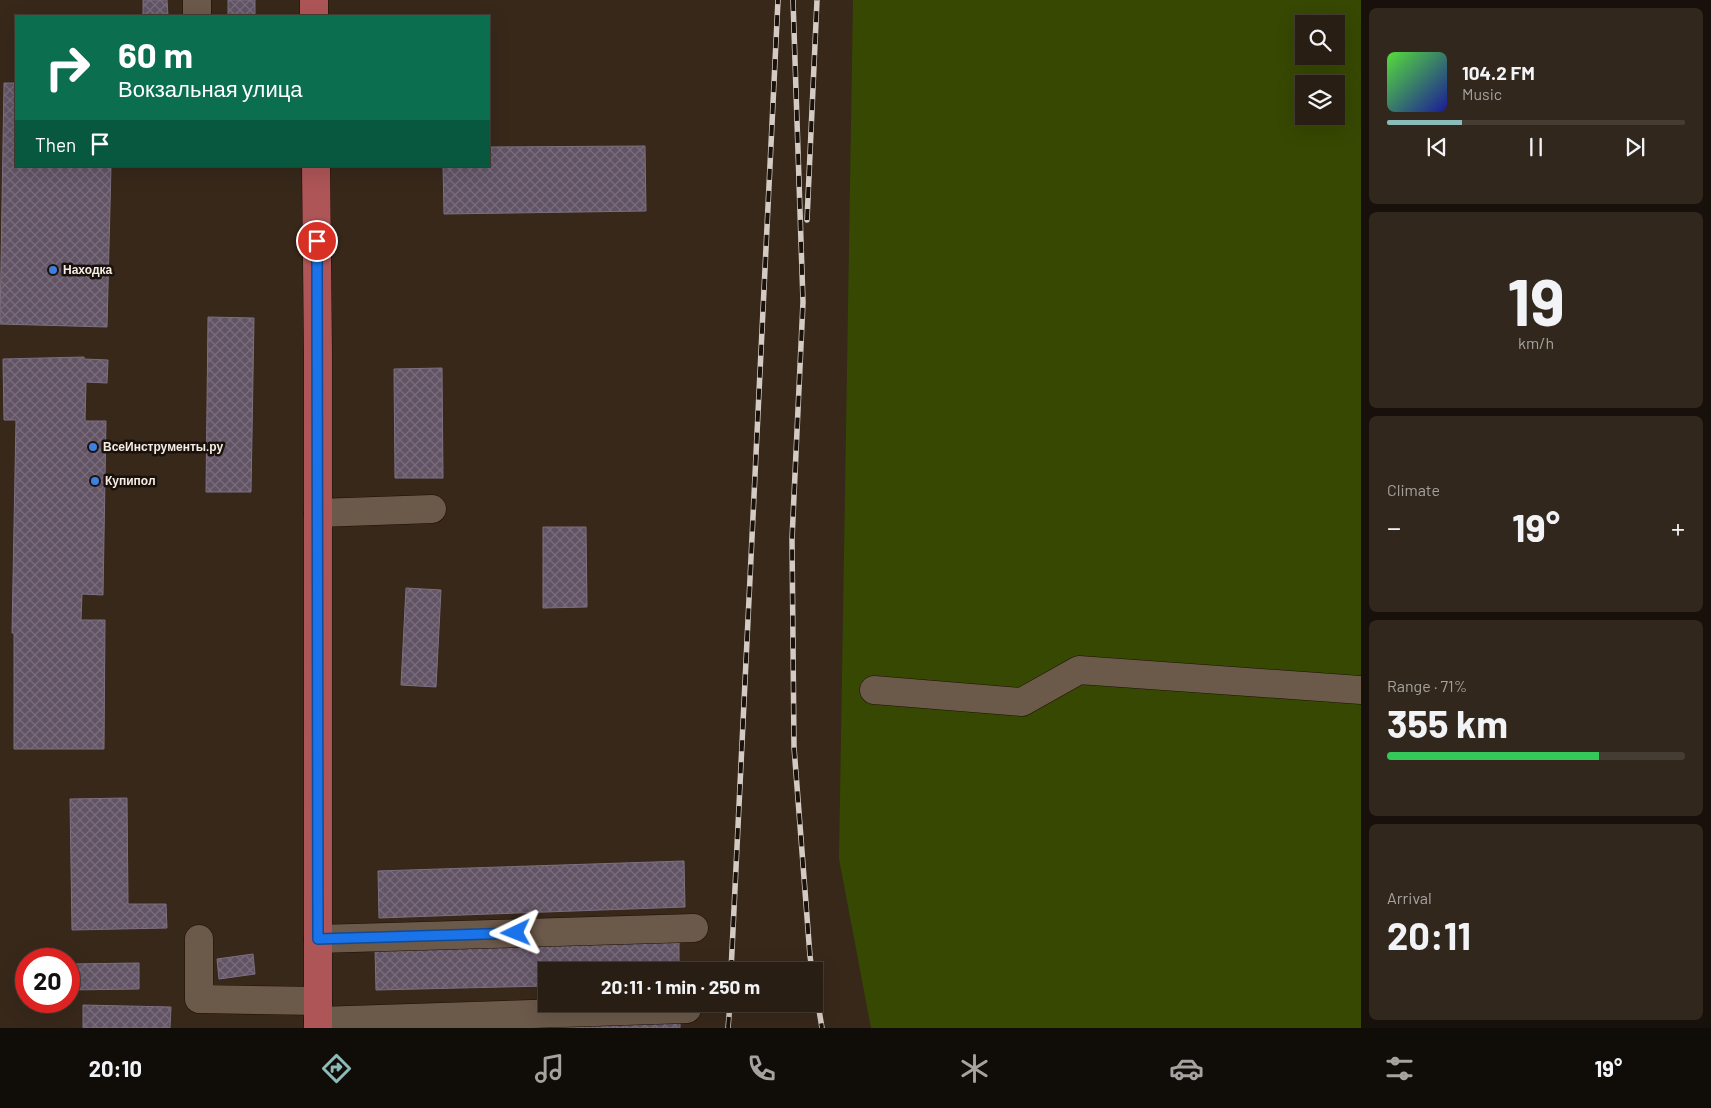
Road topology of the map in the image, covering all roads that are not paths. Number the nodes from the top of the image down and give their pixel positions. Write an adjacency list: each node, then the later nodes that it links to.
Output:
1 (197, 0): 3 (street)
2 (314, 0): 4 (main road)
3 (197, 15)
4 (314, 15)
5 (316, 167): 7 (main road)
6 (432, 509): 7 (street)
7 (318, 513): 12 (main road)
8 (874, 690): 9 (street)
9 (1361, 690)
10 (694, 928): 12 (street)
11 (198, 938): 14 (street)
12 (318, 939): 14 (main road)
13 (549, 1012): 14 (street)
14 (318, 1017)

